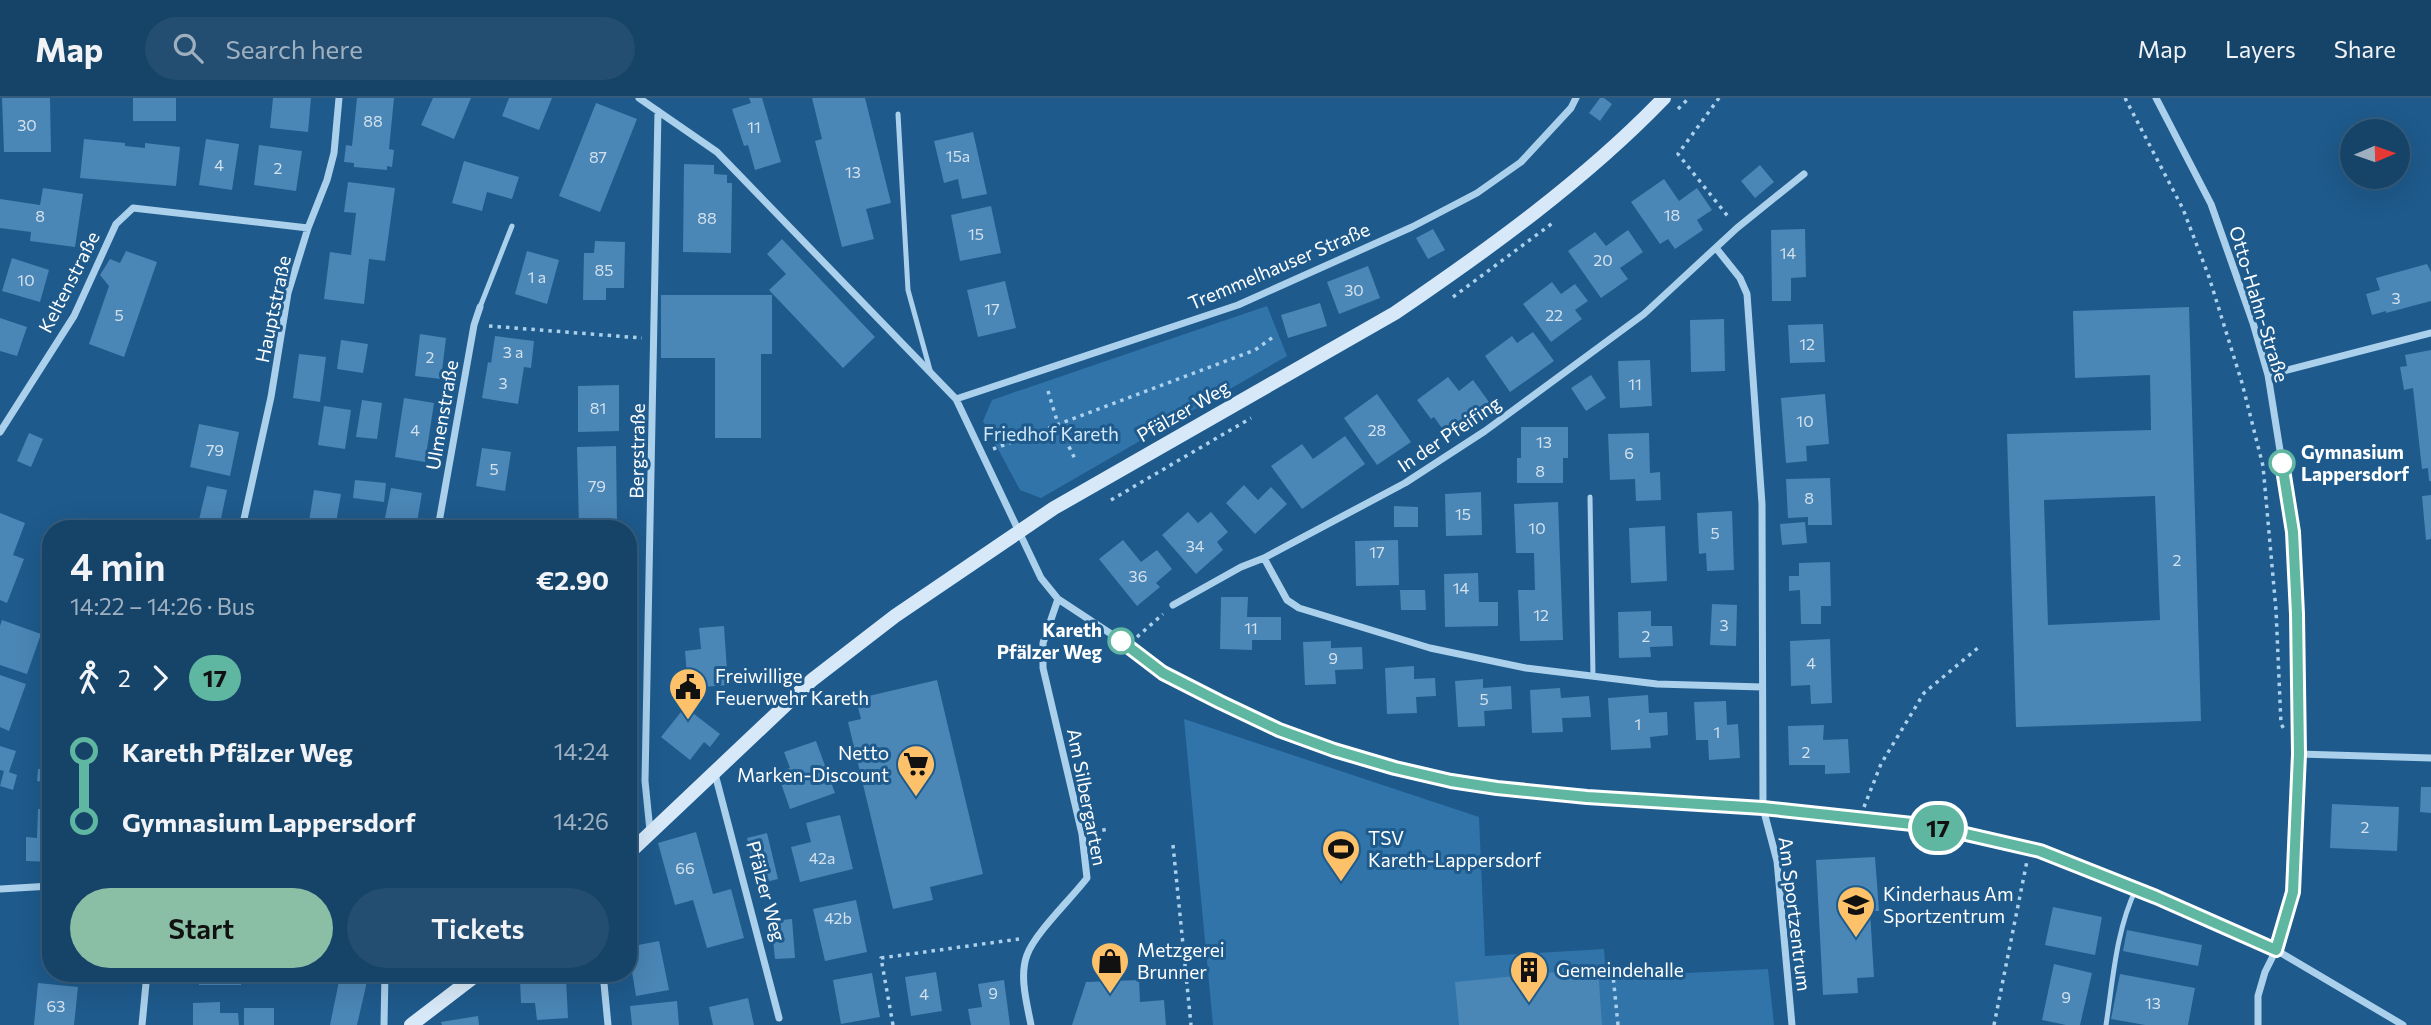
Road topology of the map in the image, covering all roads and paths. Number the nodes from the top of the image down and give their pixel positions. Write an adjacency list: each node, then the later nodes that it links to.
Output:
1 (340, 98): 12 (street, Hauptstraße)
2 (639, 98): 8 (street)
3 (1576, 98): 23 (street, Tremmelhauser Straße)
4 (1664, 98): 35 (street, Pfälzer Weg)
5 (1719, 98): 13 (path)
6 (2125, 98): 44 (path)
7 (2156, 98): 21 (street, Otto-Hahn-Straße)
8 (658, 111): 19 (street, Bergstraße); 20 (street)
9 (898, 114): 20 (lane)
10 (1804, 174): 13 (street, In der Pfeifing)
11 (512, 226): 15 (lane)
12 (308, 228): 25 (street, Keltenstraße); 33 (street, Hauptstraße)
13 (1737, 228): 14 (street, In der Pfeifing)
14 (1716, 248): 36 (street, In der Pfeifing); 43 (street)
15 (480, 307): 16 (street, Ulmenstraße)
16 (474, 325): 19 (path); 34 (street, Ulmenstraße)
17 (2431, 333): 21 (street)
18 (1276, 335): 26 (path)
19 (654, 339): 49 (street, Bergstraße)
20 (931, 373): 23 (street)
21 (2268, 375): 44 (street, Otto-Hahn-Straße)
22 (1048, 391): 26 (path)
23 (956, 398): 28 (street)
24 (0, 413): 25 (street)
25 (10, 416): 27 (street, Keltenstraße)
26 (1058, 424): 28 (path); 29 (path)
27 (0, 432)
28 (982, 453): 35 (street)
29 (1075, 459)
30 (1154, 475): 32 (path)
31 (1590, 497): 42 (lane)
32 (1111, 500)
33 (244, 520)
34 (439, 520)
35 (1020, 531): 37 (street, Am Sportzentrum); 46 (street, Pfälzer Weg)
36 (1264, 558): 38 (street, In der Pfeifing); 42 (street)
37 (1059, 599): 40 (street, Am Sportzentrum); 56 (street, Am Silbergarten)
38 (1173, 605)
39 (1156, 619): 40 (path)
40 (1128, 645): 47 (street, Am Sportzentrum)
41 (1979, 647): 48 (path)
42 (1593, 676): 43 (street)
43 (1762, 687): 47 (street)
44 (2299, 754): 45 (street); 57 (street, Otto-Hahn-Straße)
45 (2431, 758)
46 (714, 773): 49 (street, Pfälzer Weg); 63 (street, Pfälzer Weg)
47 (1763, 808): 48 (street, Am Sportzentrum); 72 (street, Am Sportzentrum)
48 (1860, 818): 52 (street, Am Sportzentrum)
49 (650, 834): 50 (street, Pfälzer Weg)
50 (637, 845)
51 (1173, 845): 70 (path)
52 (2030, 849): 55 (street, Am Sportzentrum); 73 (path)
53 (42, 887): 54 (street)
54 (0, 889)
55 (2136, 889): 57 (street, Am Sportzentrum); 74 (lane)
56 (1037, 937): 68 (path); 69 (street, Am Silbergarten)
57 (2276, 950): 75 (street, Otto-Hahn-Straße); 76 (street, Am Sportzentrum)
58 (1623, 965): 71 (path)
59 (147, 982): 64 (street)
60 (385, 982): 65 (street)
61 (467, 982): 66 (street)
62 (604, 982): 67 (street)
63 (779, 1018)
64 (142, 1025)
65 (384, 1025)
66 (411, 1025)
67 (608, 1025)
68 (893, 1025)
69 (1031, 1025)
70 (1191, 1025)
71 (1618, 1025)
72 (1792, 1025)
73 (1994, 1025)
74 (2106, 1025)
75 (2258, 1025)
76 (2403, 1025)

